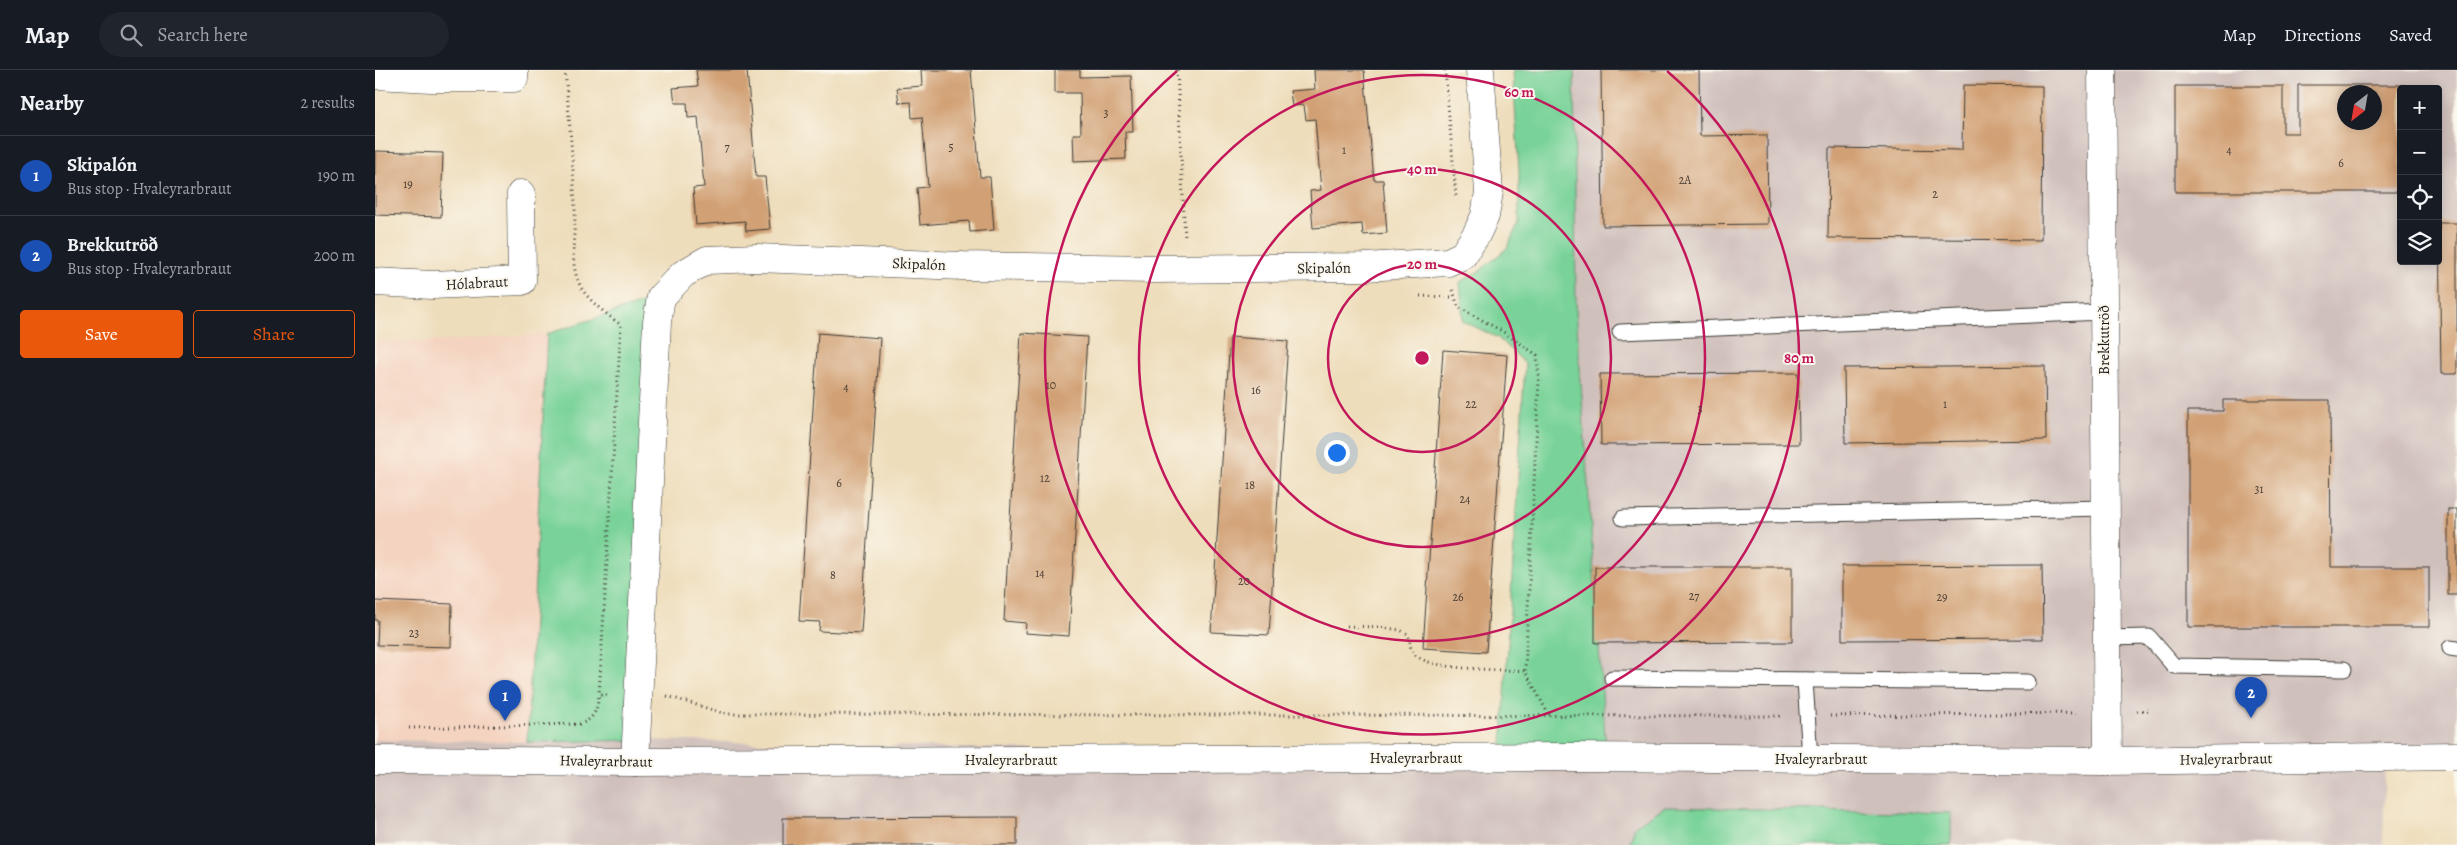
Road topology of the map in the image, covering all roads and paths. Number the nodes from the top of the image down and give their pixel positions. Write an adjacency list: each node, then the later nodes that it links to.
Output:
1 (514, 70): 7 (street)
2 (565, 70): 24 (path)
3 (1177, 70): 11 (path)
4 (1445, 70): 9 (path)
5 (1481, 70): 10 (street)
6 (2102, 70): 13 (street, Brekkutröð)
7 (375, 75)
8 (521, 194): 12 (street, Hólabraut)
9 (1457, 198)
10 (1448, 262): 11 (street, Skipalón); 20 (path)
11 (1187, 269): 25 (street, Skipalón)
12 (375, 282)
13 (2104, 312): 14 (lane); 15 (street, Brekkutröð)
14 (1620, 332)
15 (2105, 508): 16 (lane); 18 (street, Brekkutröð)
16 (1623, 518)
17 (1347, 626): 20 (path)
18 (2107, 638): 19 (lane); 27 (street, Brekkutröð)
19 (2344, 668)
20 (1525, 671): 29 (path)
21 (1612, 678): 22 (lane)
22 (1805, 680): 23 (lane); 28 (lane)
23 (2029, 682)
24 (599, 695): 25 (path); 30 (path)
25 (638, 695): 29 (path); 35 (street, Skipalón)
26 (2149, 710): 27 (path)
27 (2107, 712): 28 (path); 34 (street, Brekkutröð)
28 (1807, 716): 29 (path); 32 (lane)
29 (1550, 717)
30 (408, 728)
31 (2457, 756): 34 (street, Hvaleyrarbraut)
32 (1810, 759): 34 (street, Hvaleyrarbraut); 35 (street, Hvaleyrarbraut)
33 (375, 760): 35 (street, Hvaleyrarbraut)
34 (2108, 761)
35 (635, 762)

